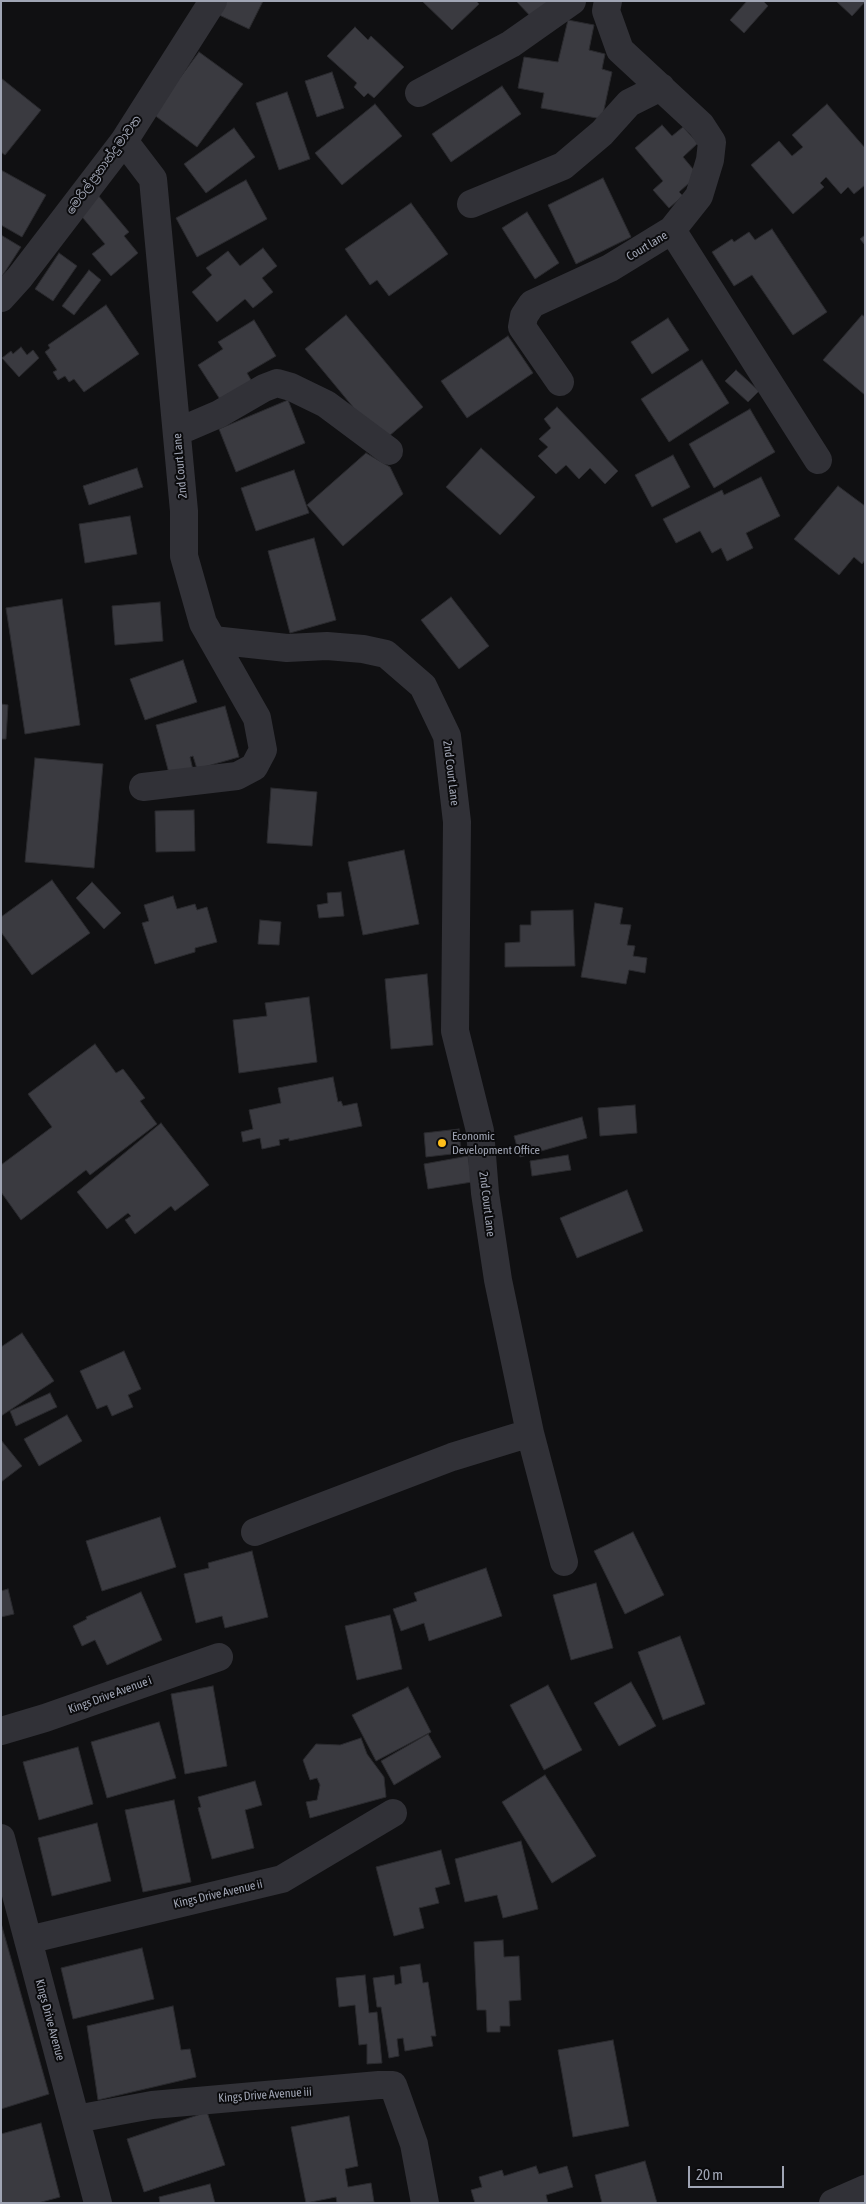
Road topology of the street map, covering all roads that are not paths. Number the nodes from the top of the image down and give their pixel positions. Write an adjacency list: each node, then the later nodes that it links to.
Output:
1 (213, 1): 6 (street, මෙරිල් ප්‍රනාන්දු මාවත)
2 (572, 1): 5 (street)
3 (608, 1): 4 (street, Court lane)
4 (661, 87): 7 (street); 8 (street, Court lane)
5 (419, 93)
6 (124, 141): 9 (street, මෙරිල් ප්‍රනාන්දු මාවත); 11 (street, 2nd Court Lane)
7 (471, 204)
8 (672, 230): 10 (street, Court lane); 13 (street)
9 (1, 298)
10 (560, 382)
11 (177, 432): 12 (street); 14 (street, 2nd Court Lane)
12 (389, 451)
13 (818, 460)
14 (213, 640): 15 (street); 16 (street, 2nd Court Lane)
15 (143, 787)
16 (530, 1433): 17 (street); 18 (street, 2nd Court Lane)
17 (255, 1532)
18 (564, 1562)
19 (218, 1657): 20 (street, Kings Drive Avenue i)
20 (1, 1731)
21 (393, 1814): 23 (street, Kings Drive Avenue ii)
22 (1, 1838): 23 (street, Kings Drive Avenue)
23 (28, 1940): 24 (street, Kings Drive Avenue)
24 (76, 2119): 26 (street, Kings Drive Avenue); 27 (street, Kings Drive Avenue iii)
25 (865, 2190): 28 (street)
26 (98, 2203)
27 (425, 2203)
28 (832, 2203)

